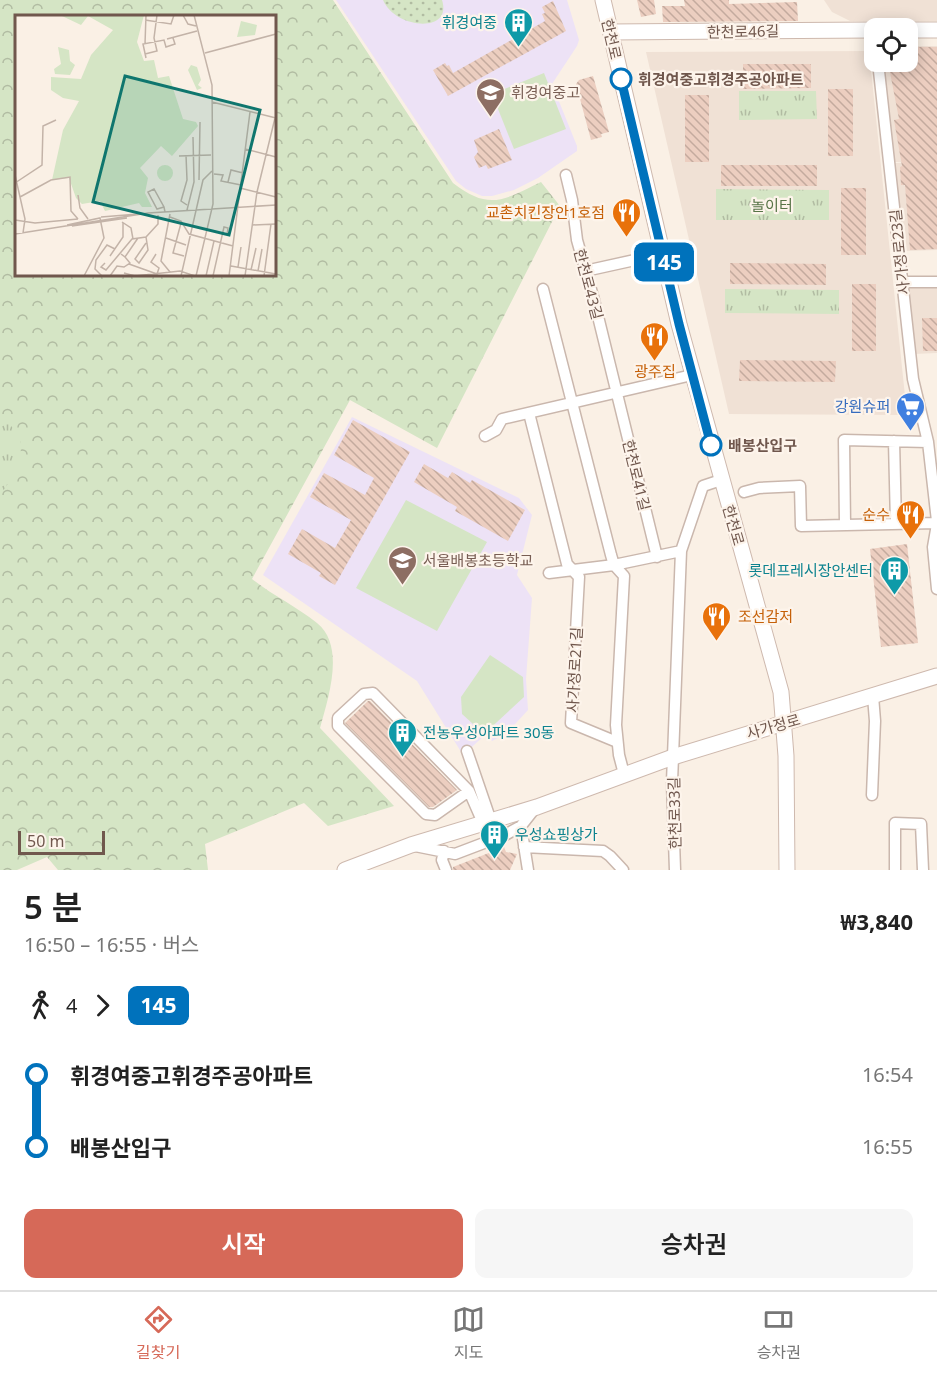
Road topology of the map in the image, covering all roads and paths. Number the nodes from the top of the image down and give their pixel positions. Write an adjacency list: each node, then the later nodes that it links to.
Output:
1 (603, 0): 5 (main road, 한천로)
2 (918, 30): 3 (main road)
3 (937, 30)
4 (864, 31): 5 (main road, 한천로46길)
5 (611, 32): 8 (main road, 한천로)
6 (879, 72): 10 (street, 사가정로23길)
7 (566, 175): 9 (street, 한천로43길)
8 (662, 254): 9 (street); 13 (main road, 한천로)
9 (585, 271): 14 (street, 한천로43길)
10 (903, 282): 11 (street); 19 (street, 사가정로23길)
11 (937, 282)
12 (543, 289): 15 (street)
13 (692, 375): 14 (street); 20 (main road, 한천로)
14 (617, 392): 15 (street); 27 (street, 한천로41길)
15 (572, 402): 16 (street); 28 (street)
16 (529, 412): 17 (street); 29 (street)
17 (484, 436)
18 (894, 441): 19 (street); 23 (street); 24 (street)
19 (928, 442): 22 (street, 사가정로23길)
20 (721, 480): 26 (street); 34 (main road, 한천로)
21 (744, 492): 24 (street)
22 (937, 522): 23 (street); 25 (street, 사가정로23길)
23 (896, 524): 24 (street)
24 (845, 525)
25 (935, 547): 31 (street, 사가정로23길)
26 (681, 551): 27 (street); 37 (street)
27 (657, 557): 28 (street)
28 (614, 565): 29 (street); 35 (street)
29 (574, 570): 30 (street); 35 (street, 사가정로21길)
30 (549, 573)
31 (937, 589)
32 (937, 676): 33 (main road, 사가정로)
33 (873, 696): 34 (main road, 사가정로); 40 (street)
34 (784, 723): 37 (main road, 사가정로); 54 (main road, 한천로)
35 (617, 742): 38 (street)
36 (467, 751): 42 (street)
37 (673, 757): 38 (main road, 사가정로); 53 (street, 한천로33길)
38 (624, 774): 41 (main road, 사가정로)
39 (469, 790): 39 (street); 42 (street)
40 (872, 795)
41 (537, 807): 42 (main road, 사가정로); 43 (street)
42 (487, 822): 44 (main road, 사가정로)
43 (521, 826): 45 (street); 46 (street)
44 (411, 845): 46 (street); 48 (main road, 사가정로)
45 (524, 848): 47 (street); 50 (street)
46 (444, 851): 49 (street)
47 (610, 856): 51 (street); 52 (street)
48 (345, 870)
49 (446, 870)
50 (528, 870)
51 (607, 870)
52 (623, 870)
53 (675, 870)
54 (787, 870)
55 (895, 870): 56 (street)
56 (923, 870)

